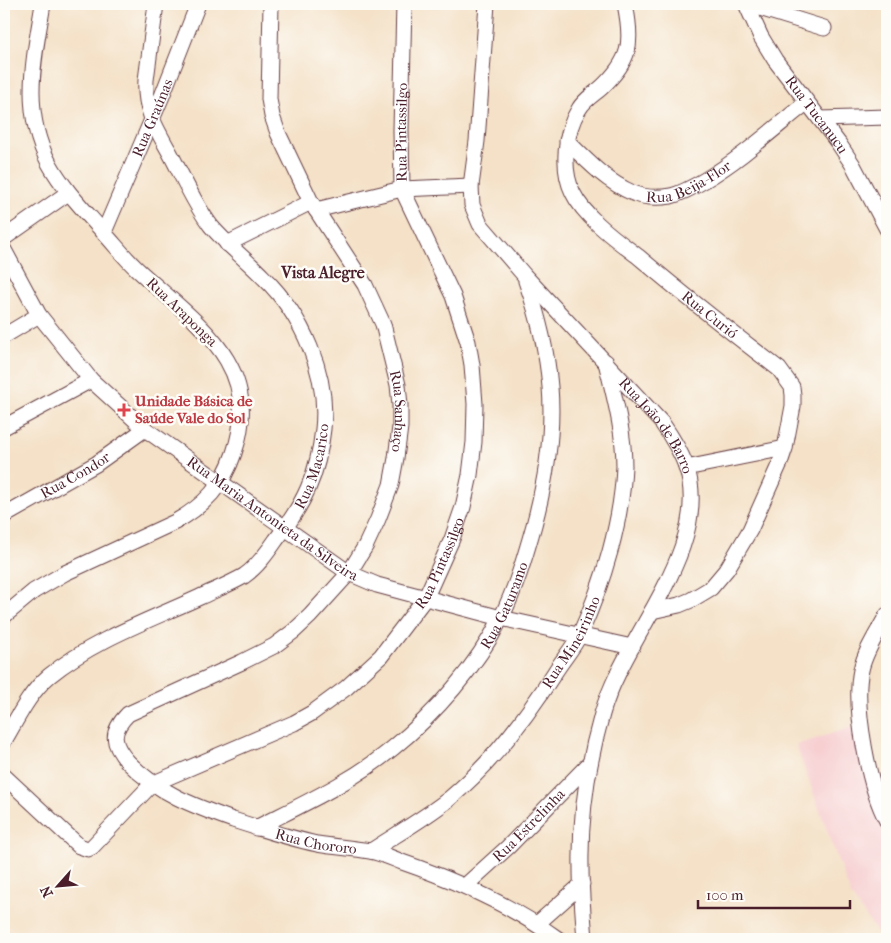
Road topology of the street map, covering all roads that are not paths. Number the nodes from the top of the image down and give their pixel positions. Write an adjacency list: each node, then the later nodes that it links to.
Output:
1 (43, 4): 19 (street, Rua Araponga)
2 (156, 4): 10 (street, Rua Macarico)
3 (198, 4): 11 (street, Rua Graúnas)
4 (271, 4): 20 (street, Rua Sanhaço)
5 (404, 4): 18 (street, Rua Pintassilgo)
6 (487, 4): 17 (street, Rua João de Barro)
7 (625, 4): 16 (street, Rua Curió)
8 (746, 4): 9 (street); 12 (street, Rua Tucanucu)
9 (824, 28)
10 (146, 80): 11 (street); 15 (street, Rua Macarico)
11 (162, 96): 15 (street, Rua Graúnas)
12 (806, 103): 14 (street, Rua Tucanucu); 16 (street, Rua Beija-Flor)
13 (887, 117): 14 (street)
14 (820, 119): 21 (street, Rua Tucanucu)
15 (152, 120): 22 (street, Rua Graúnas); 24 (street, Rua Macarico)
16 (567, 141): 33 (street, Rua Curió)
17 (471, 186): 18 (street); 26 (street, Rua João de Barro)
18 (402, 189): 20 (street); 39 (street, Rua Pintassilgo)
19 (68, 193): 22 (street, Rua Araponga); 23 (street)
20 (314, 206): 24 (street); 38 (street, Rua Sanhaço)
21 (887, 229)
22 (104, 232): 35 (street, Rua Araponga)
23 (4, 238)
24 (227, 244): 37 (street, Rua Macarico)
25 (4, 250): 27 (street, Rua Maria Antonieta da Silveira)
26 (524, 274): 29 (street, Rua João de Barro); 43 (street, Rua Gaturamo)
27 (39, 314): 28 (street); 30 (street, Rua Maria Antonieta da Silveira)
28 (4, 336)
29 (606, 361): 34 (street, Rua João de Barro); 44 (street, Rua Mineirinho)
30 (91, 380): 31 (street); 32 (street, Rua Maria Antonieta da Silveira)
31 (4, 427)
32 (145, 429): 35 (street, Rua Maria Antonieta da Silveira); 36 (street, Rua Condor)
33 (785, 448): 34 (street); 40 (street, Rua Curió)
34 (686, 468): 40 (street, Rua João de Barro)
35 (221, 483): 37 (street, Rua Maria Antonieta da Silveira); 42 (street, Rua Araponga)
36 (4, 516)
37 (285, 528): 38 (street, Rua Maria Antonieta da Silveira); 47 (street, Rua Macarico)
38 (348, 573): 39 (street, Rua Maria Antonieta da Silveira); 46 (street, Rua Sanhaço)
39 (426, 597): 43 (street, Rua Maria Antonieta da Silveira); 50 (street, Rua Pintassilgo)
40 (652, 611): 45 (street, Rua João de Barro)
41 (887, 614): 51 (street)
42 (4, 616)
43 (501, 618): 44 (street, Rua Maria Antonieta da Silveira); 52 (street, Rua Gaturamo)
44 (579, 635): 45 (street, Rua Maria Antonieta da Silveira); 53 (street, Rua Mineirinho)
45 (632, 647): 48 (street, Rua João de Barro)
46 (128, 714): 50 (street, Rua Chororo)
47 (4, 740)
48 (590, 763): 54 (street, Rua João de Barro); 55 (street, Rua Estrelinha)
49 (4, 776): 50 (street, Rua Pintassilgo)
50 (152, 784): 52 (street, Rua Chororo)
51 (887, 821)
52 (256, 828): 53 (street, Rua Chororo)
53 (371, 851): 55 (street, Rua Chororo)
54 (582, 884): 56 (street); 58 (street, Rua João de Barro)
55 (465, 886): 56 (street, Rua Chororo)
56 (537, 924): 57 (street, Rua Chororo)
57 (558, 939)
58 (585, 939)

